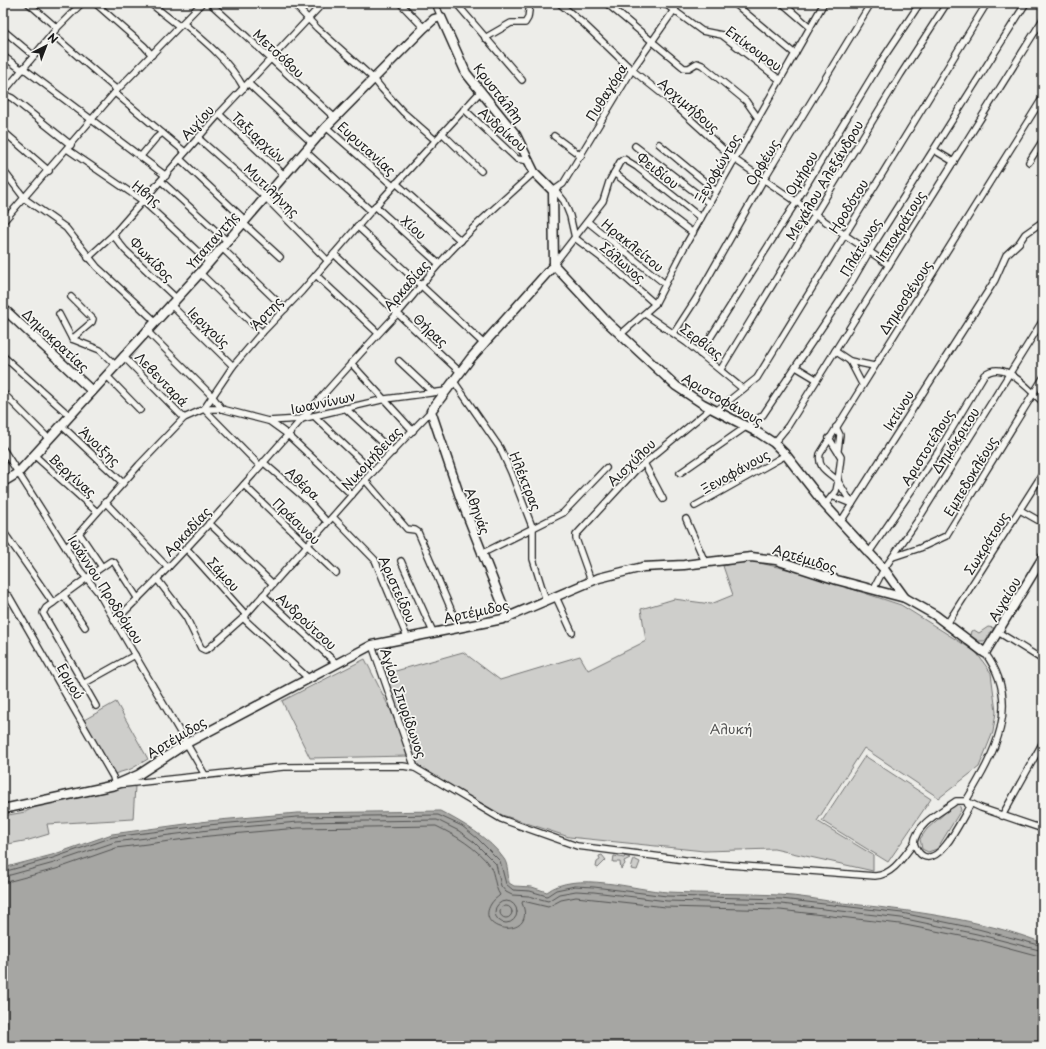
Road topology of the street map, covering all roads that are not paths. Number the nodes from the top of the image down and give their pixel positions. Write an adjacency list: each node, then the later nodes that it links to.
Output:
1 (28, 3): 32 (street)
2 (82, 3): 32 (street)
3 (95, 3): 40 (street)
4 (150, 3): 30 (street)
5 (202, 3): 30 (street)
6 (210, 3): 43 (street, Μετσόβου)
7 (293, 3): 29 (street)
8 (323, 3): 26 (street, Αιγίου)
9 (400, 3): 34 (street)
10 (435, 3): 27 (street, Κρυστάλλη)
11 (456, 3): 37 (street)
12 (530, 3): 37 (street)
13 (559, 3): 45 (street, Αρχιμήδους)
14 (606, 3): 38 (street)
15 (664, 3): 25 (street, Επίκουρου)
16 (679, 3): 25 (street, Πυθαγόρα)
17 (734, 3): 39 (street)
18 (782, 3): 31 (street)
19 (824, 3): 31 (street, Ξενοφώντος)
20 (871, 3): 89 (street, Ορφέως)
21 (920, 3): 97 (street, Ομήρου)
22 (947, 3): 100 (street, Μεγάλου Αλεξάνδρου)
23 (987, 3): 109 (street, Ηροδότου)
24 (1026, 3): 72 (street, Πλάτωνος)
25 (674, 10): 38 (street, Πυθαγόρα); 48 (street, Επίκουρου)
26 (316, 12): 29 (street, Αιγίου); 33 (street)
27 (441, 17): 34 (street, Υπαπαντής); 52 (street, Κρυστάλλη)
28 (1043, 19): 80 (street, Ιπποκράτους)
29 (309, 20): 33 (street); 43 (street, Αιγίου)
30 (181, 24): 40 (street); 50 (street)
31 (810, 27): 39 (street, Ξενοφώντος)
32 (57, 28): 36 (street)
33 (318, 28): 46 (street)
34 (424, 28): 46 (street, Υπαπαντής)
35 (3, 30): 42 (street)
36 (52, 34): 42 (street); 51 (street)
37 (485, 38): 47 (street)
38 (652, 41): 45 (street, Πυθαγόρα); 58 (street)
39 (795, 54): 48 (street, Ξενοφώντος)
40 (152, 55): 51 (street)
41 (3, 56): 44 (street)
42 (34, 56): 44 (street)
43 (271, 60): 49 (street, Αιγίου); 57 (street, Μετσόβου)
44 (22, 69): 53 (street); 59 (street)
45 (632, 70): 76 (street, Πυθαγόρα); 78 (street, Αρχιμήδους)
46 (374, 79): 57 (street, Υπαπαντής); 66 (street)
47 (522, 80)
48 (780, 80): 58 (street, Ξενοφώντος)
49 (249, 84): 50 (street, Αιγίου); 68 (street)
50 (244, 88): 56 (street, Αιγίου)
51 (116, 91): 59 (street); 63 (street)
52 (481, 91): 55 (street, Άρτης); 79 (street, Κρυστάλλη)
53 (3, 93): 71 (street, Ηβης)
54 (1043, 97): 153 (street, Δημοσθένους)
55 (464, 109): 62 (street, Άρτης); 79 (street, Ανδρίκου)
56 (219, 114): 65 (street, Αιγίου); 88 (street, Ταξιαρχών)
57 (335, 118): 60 (street, Υπαπαντής)
58 (758, 118): 78 (street, Ξενοφώντος)
59 (91, 121): 71 (street); 75 (street)
60 (326, 127): 68 (street, Υπαπαντής); 91 (street, Ευρυτανίας)
61 (3, 131): 83 (street)
62 (442, 133): 66 (street, Άρτης); 84 (street)
63 (162, 134): 74 (street); 75 (street)
64 (554, 136): 76 (street)
65 (198, 138): 74 (street, Αιγίου); 94 (street, Μυτιλήνης)
66 (435, 140): 91 (street, Άρτης)
67 (1043, 140): 81 (street)
68 (312, 143): 73 (street, Υπαπαντής)
69 (659, 144): 93 (street)
70 (635, 146): 98 (street)
71 (69, 147): 83 (street); 96 (street, Ηβης)
72 (934, 150): 80 (street); 113 (street, Πλάτωνος)
73 (305, 151): 88 (street, Υπαπαντής); 99 (street, Χίου)
74 (185, 152): 77 (street, Αιγίου)
75 (141, 156): 87 (street)
76 (581, 156): 92 (street, Πυθαγόρα)
77 (180, 159): 87 (street, Αιγίου); 103 (street)
78 (734, 159): 89 (street, Αρχιμήδους); 93 (street, Ξενοφώντος)
79 (530, 161): 85 (street, Κρυστάλλη)
80 (954, 162): 121 (street, Ιπποκράτους)
81 (1028, 162)
82 (3, 170): 95 (street)
83 (49, 170): 95 (street)
84 (482, 170)
85 (534, 172): 92 (street, Κρυστάλλη); 111 (street, Αρκαδίας)
86 (614, 173): 102 (street, Φειδίου); 104 (street); 107 (street)
87 (166, 176): 90 (street, Αιγίου)
88 (284, 176): 94 (street, Υπαπαντής)
89 (764, 179): 97 (street, Αρχιμήδους); 140 (street, Ορφέως)
90 (161, 181): 96 (street, Αιγίου); 112 (street)
91 (394, 184): 99 (street, Άρτης); 111 (street, Ευρυτανίας)
92 (554, 191): 110 (street); 120 (street)
93 (716, 191): 98 (street, Ξενοφώντος)
94 (265, 197): 103 (street, Υπαπαντής); 118 (street, Μυτιλήνης)
95 (24, 199): 101 (street); 116 (street)
96 (143, 202): 108 (street, Αιγίου); 117 (street, Ηβης)
97 (796, 202): 100 (street, Αρχιμήδους); 145 (street, Ομήρου)
98 (709, 204): 102 (street, Ξενοφώντος)
99 (373, 208): 106 (street, Άρτης); 119 (street, Χίου)
100 (816, 215): 109 (street, Αρχιμήδους); 155 (street, Μεγάλου Αλεξάνδρου)
101 (4, 218)
102 (701, 218): 107 (street, Ξενοφώντος)
103 (244, 221): 112 (street, Υπαπαντής); 115 (street)
104 (588, 222): 110 (street); 124 (street, Ηρακλείτου)
105 (1043, 222): 212 (street, Ικτίνου)
106 (358, 226): 114 (street, Άρτης); 125 (street)
107 (693, 233): 124 (street, Ξενοφώντος)
108 (113, 235): 116 (street, Αιγίου); 127 (street, Φωκίδος)
109 (844, 235): 113 (street, Αρχιμήδους); 163 (street, Ηροδότου)
110 (576, 238): 120 (street); 129 (street, Σόλωνος)
111 (461, 241): 119 (street, Αρκαδίας)
112 (224, 244): 117 (street, Υπαπαντής); 131 (street)
113 (869, 252): 121 (street, Αρχιμήδους); 154 (street, Πλάτωνος)
114 (334, 254): 118 (street, Άρτης); 133 (street, Θήρας)
115 (280, 257)
116 (88, 258): 136 (street)
117 (208, 261): 122 (street, Υπαπαντής)
118 (328, 261): 123 (street, Άρτης)
119 (439, 264): 125 (street, Αρκαδίας)
120 (554, 264): 141 (street, Αριστοφάνους); 143 (street, Νικομήδειας)
121 (889, 265): 144 (street, Ιπποκράτους)
122 (200, 273): 127 (street, Υπαπαντής); 139 (street)
123 (316, 275): 131 (street, Άρτης); 138 (street)
124 (665, 284): 129 (street, Ξενοφώντος)
125 (422, 286): 133 (street, Αρκαδίας); 143 (street)
126 (71, 297): 142 (street)
127 (176, 298): 128 (street, Υπαπαντής)
128 (170, 304): 136 (street, Υπαπαντής); 152 (street, Ιεριχούς)
129 (655, 304): 134 (street, Ξενοφώντος)
130 (3, 308): 164 (street, Δημοκρατίας)
131 (285, 309): 139 (street, Άρτης)
132 (59, 314): 142 (street)
133 (397, 314): 138 (street, Αρκαδίας); 156 (street, Θήρας)
134 (645, 314): 140 (street, Σερβίας); 141 (street, Ξενοφώντος)
135 (1043, 320): 157 (street, Δημόκριτου)
136 (155, 321): 137 (street, Υπαπαντής)
137 (146, 330): 147 (street, Υπαπαντής); 169 (street)
138 (378, 332): 150 (street, Αρκαδίας)
139 (262, 333): 152 (street, Άρτης)
140 (674, 333): 145 (street, Σερβίας)
141 (620, 335): 175 (street, Αριστοφάνους)
142 (72, 339): 151 (street)
143 (484, 344): 156 (street, Νικομήδειας)
144 (834, 351): 149 (street); 160 (street, Ιπποκράτους)
145 (700, 354): 155 (street, Σερβίας)
146 (3, 356): 178 (street)
147 (123, 356): 151 (street, Υπαπαντής); 180 (street, Λεβενταρά)
148 (399, 361): 166 (street)
149 (850, 361): 153 (street); 162 (street)
150 (351, 362): 170 (street); 181 (street, Αρκαδίας)
151 (115, 365): 158 (street, Υπαπαντής)
152 (233, 366): 169 (street, Άρτης)
153 (874, 366): 162 (street, Δημοσθένους)
154 (796, 367): 160 (street); 184 (street, Πλάτωνος)
155 (720, 369): 163 (street, Σερβίας)
156 (460, 372): 161 (street, Νικομήδειας)
157 (1011, 374): 168 (street); 230 (street, Αριστοτέλους); 231 (street, Δημόκριτου)
158 (106, 375): 164 (street, Υπαπαντής); 176 (street)
159 (1043, 378): 168 (street, Εμπεδοκλέους)
160 (816, 379): 190 (street, Ιπποκράτους)
161 (453, 380): 165 (street, Νικομήδειας); 223 (street, Ηλέκτρας)
162 (862, 384): 185 (street, Δημοσθένους)
163 (743, 389): 175 (street, Ηροδότου)
164 (92, 390): 178 (street, Υπαπαντής)
165 (446, 391): 166 (street, Ιωαννίνων); 177 (street, Νικομήδειας)
166 (432, 392): 170 (street, Ιωαννίνων)
167 (3, 393): 189 (street)
168 (1034, 394): 171 (street); 231 (street, Εμπεδοκλέους)
169 (212, 396): 173 (street, Άρτης); 174 (street)
170 (385, 399): 172 (street, Ιωαννίνων); 186 (street)
171 (1043, 402)
172 (345, 408): 179 (street, Ιωαννίνων); 193 (street)
173 (204, 409): 174 (street, Ιωαννίνων); 180 (street); 197 (street, Αθέρα)
174 (222, 409): 182 (street, Ιωαννίνων)
175 (714, 409): 184 (street, Αριστοφάνους); 196 (street, Αισχύλου)
176 (140, 410)
177 (431, 411): 186 (street, Νικομήδειας); 229 (street, Αθηνάς)
178 (70, 416): 183 (street, Υπαπαντής)
179 (314, 416): 181 (street, Ιωαννίνων); 199 (street)
180 (184, 418): 206 (street)
181 (301, 419): 182 (street, Ιωαννίνων); 187 (street, Αρκαδίας)
182 (268, 421): 187 (street)
183 (62, 425): 189 (street, Υπαπαντής); 206 (street, Άνοιξης)
184 (748, 427): 190 (street, Αριστοφάνους); 201 (street, Πλάτωνος)
185 (836, 427): 188 (street, Δημοσθένους); 192 (street)
186 (413, 431): 193 (street, Νικομήδειας)
187 (287, 434): 197 (street, Αρκαδίας); 208 (street)
188 (829, 438): 192 (street); 204 (street, Δημοσθένους)
189 (49, 439): 194 (street, Υπαπαντής)
190 (774, 443): 195 (street, Αριστοφάνους)
191 (3, 449): 200 (street, Ιωάννου Προδρόμου)
192 (838, 450): 204 (street)
193 (393, 452): 199 (street, Νικομήδειας)
194 (34, 455): 200 (street, Υπαπαντής); 216 (street, Βεργίνας)
195 (786, 455): 213 (street, Αριστοφάνους); 214 (street, Ξενοφάνους)
196 (644, 463): 210 (street); 241 (street, Αισχύλου)
197 (262, 464): 207 (street, Αρκαδίας); 219 (street, Αθέρα)
198 (606, 468): 223 (street)
199 (373, 472): 203 (street, Νικομήδειας)
200 (18, 473): 205 (street, Υπαπαντής); 227 (street, Ιωάννου Προδρόμου)
201 (680, 473)
202 (1043, 473): 215 (street, Σωκράτους)
203 (365, 480): 208 (street, Νικομήδειας); 257 (street)
204 (838, 481): 209 (street); 212 (street)
205 (3, 482)
206 (123, 483): 211 (street)
207 (244, 485): 220 (street, Αρκαδίας); 226 (street, Πράσινου)
208 (352, 495): 217 (street, Νικομήδειας)
209 (832, 496): 212 (street); 213 (street)
210 (664, 499)
211 (105, 502): 216 (street); 236 (street)
212 (852, 504): 221 (street, Ικτίνου)
213 (825, 505): 221 (street, Αριστοφάνους)
214 (695, 506)
215 (1020, 510): 222 (street); 255 (street, Σωκράτους)
216 (97, 512): 225 (street)
217 (334, 517): 219 (street, Νικομήδειας); 261 (street, Αριστείδου)
218 (686, 519): 234 (street)
219 (327, 522): 226 (street, Νικομήδειας)
220 (209, 523): 228 (street, Αρκαδίας); 242 (street)
221 (840, 523): 230 (street, Αριστοφάνους)
222 (1043, 523)
223 (533, 529): 229 (street); 250 (street, Ηλέκτρας)
224 (3, 531): 251 (street)
225 (79, 533): 227 (street); 235 (street)
226 (308, 546): 238 (street, Πράσινου); 242 (street, Νικομήδειας)
227 (66, 548): 239 (street, Ιωάννου Προδρόμου)
228 (186, 548): 236 (street, Αρκαδίας); 252 (street, Σάμου)
229 (481, 554): 253 (street, Αθηνάς)
230 (868, 554): 237 (street, Αριστοφάνους)
231 (893, 557): 237 (street, Δημόκριτου)
232 (1043, 557): 260 (street, Αιγαίου)
233 (401, 561): 258 (street)
234 (705, 562): 241 (street, Αρτέμιδος); 243 (street, Αρτέμιδος)
235 (102, 567): 239 (street); 249 (street)
236 (168, 568): 240 (street, Αρκαδίας)
237 (884, 569): 243 (street, Δημόκριτου); 248 (street, Αριστοφάνους)
238 (336, 573)
239 (87, 579): 246 (street); 254 (street, Ιωάννου Προδρόμου)
240 (157, 579): 249 (street, Αρκαδίας); 252 (street, Νικομήδειας)
241 (591, 582): 247 (street, Αρτέμιδος)
242 (273, 584): 245 (street, Νικομήδειας)
243 (873, 590): 248 (street, Αρτέμιδος)
244 (3, 593): 274 (street, Ερμού)
245 (263, 595): 252 (street, Νικομήδειας); 266 (street, Ανδρούτσου)
246 (64, 596): 251 (street); 256 (street)
247 (556, 597): 250 (street, Αρτέμιδος); 259 (street)
248 (904, 598): 255 (street, Αρτέμιδος)
249 (138, 599): 254 (street, Αρκαδίας)
250 (546, 601): 253 (street, Αρτέμιδος)
251 (53, 603): 268 (street)
252 (245, 616): 267 (street, Σάμου)
253 (508, 618): 257 (street, Αρτέμιδος)
254 (115, 621): 264 (street, Ιωάννου Προδρόμου)
255 (947, 624): 263 (street, Αρτέμιδος)
256 (85, 627)
257 (459, 628): 258 (street, Αρτέμιδος)
258 (433, 632): 261 (street, Αρτέμιδος)
259 (572, 632)
260 (998, 632): 263 (street, Αιγαίου); 265 (street)
261 (407, 637): 262 (street, Αρτέμιδος)
262 (372, 645): 266 (street, Αρτέμιδος); 272 (street, Αγίου Σπυρίδωνος)
263 (985, 653): 275 (street)
264 (135, 655): 268 (street); 270 (street, Ιωάννου Προδρόμου)
265 (1043, 660)
266 (336, 663): 267 (street, Αρτέμιδος)
267 (308, 678): 270 (street, Αρτέμιδος)
268 (83, 684): 269 (street)
269 (96, 706)
270 (187, 743): 273 (street, Ιωάννου Προδρόμου); 274 (street, Αρτέμιδος)
271 (1042, 745): 277 (street)
272 (415, 768): 273 (street); 280 (street)
273 (205, 775): 274 (street)
274 (115, 785): 276 (street, Αρτέμιδος)
275 (966, 801): 277 (street); 280 (street); 280 (street)
276 (3, 809)
277 (1002, 816): 279 (street)
278 (1043, 822): 279 (street)
279 (1042, 829)
280 (914, 843)

